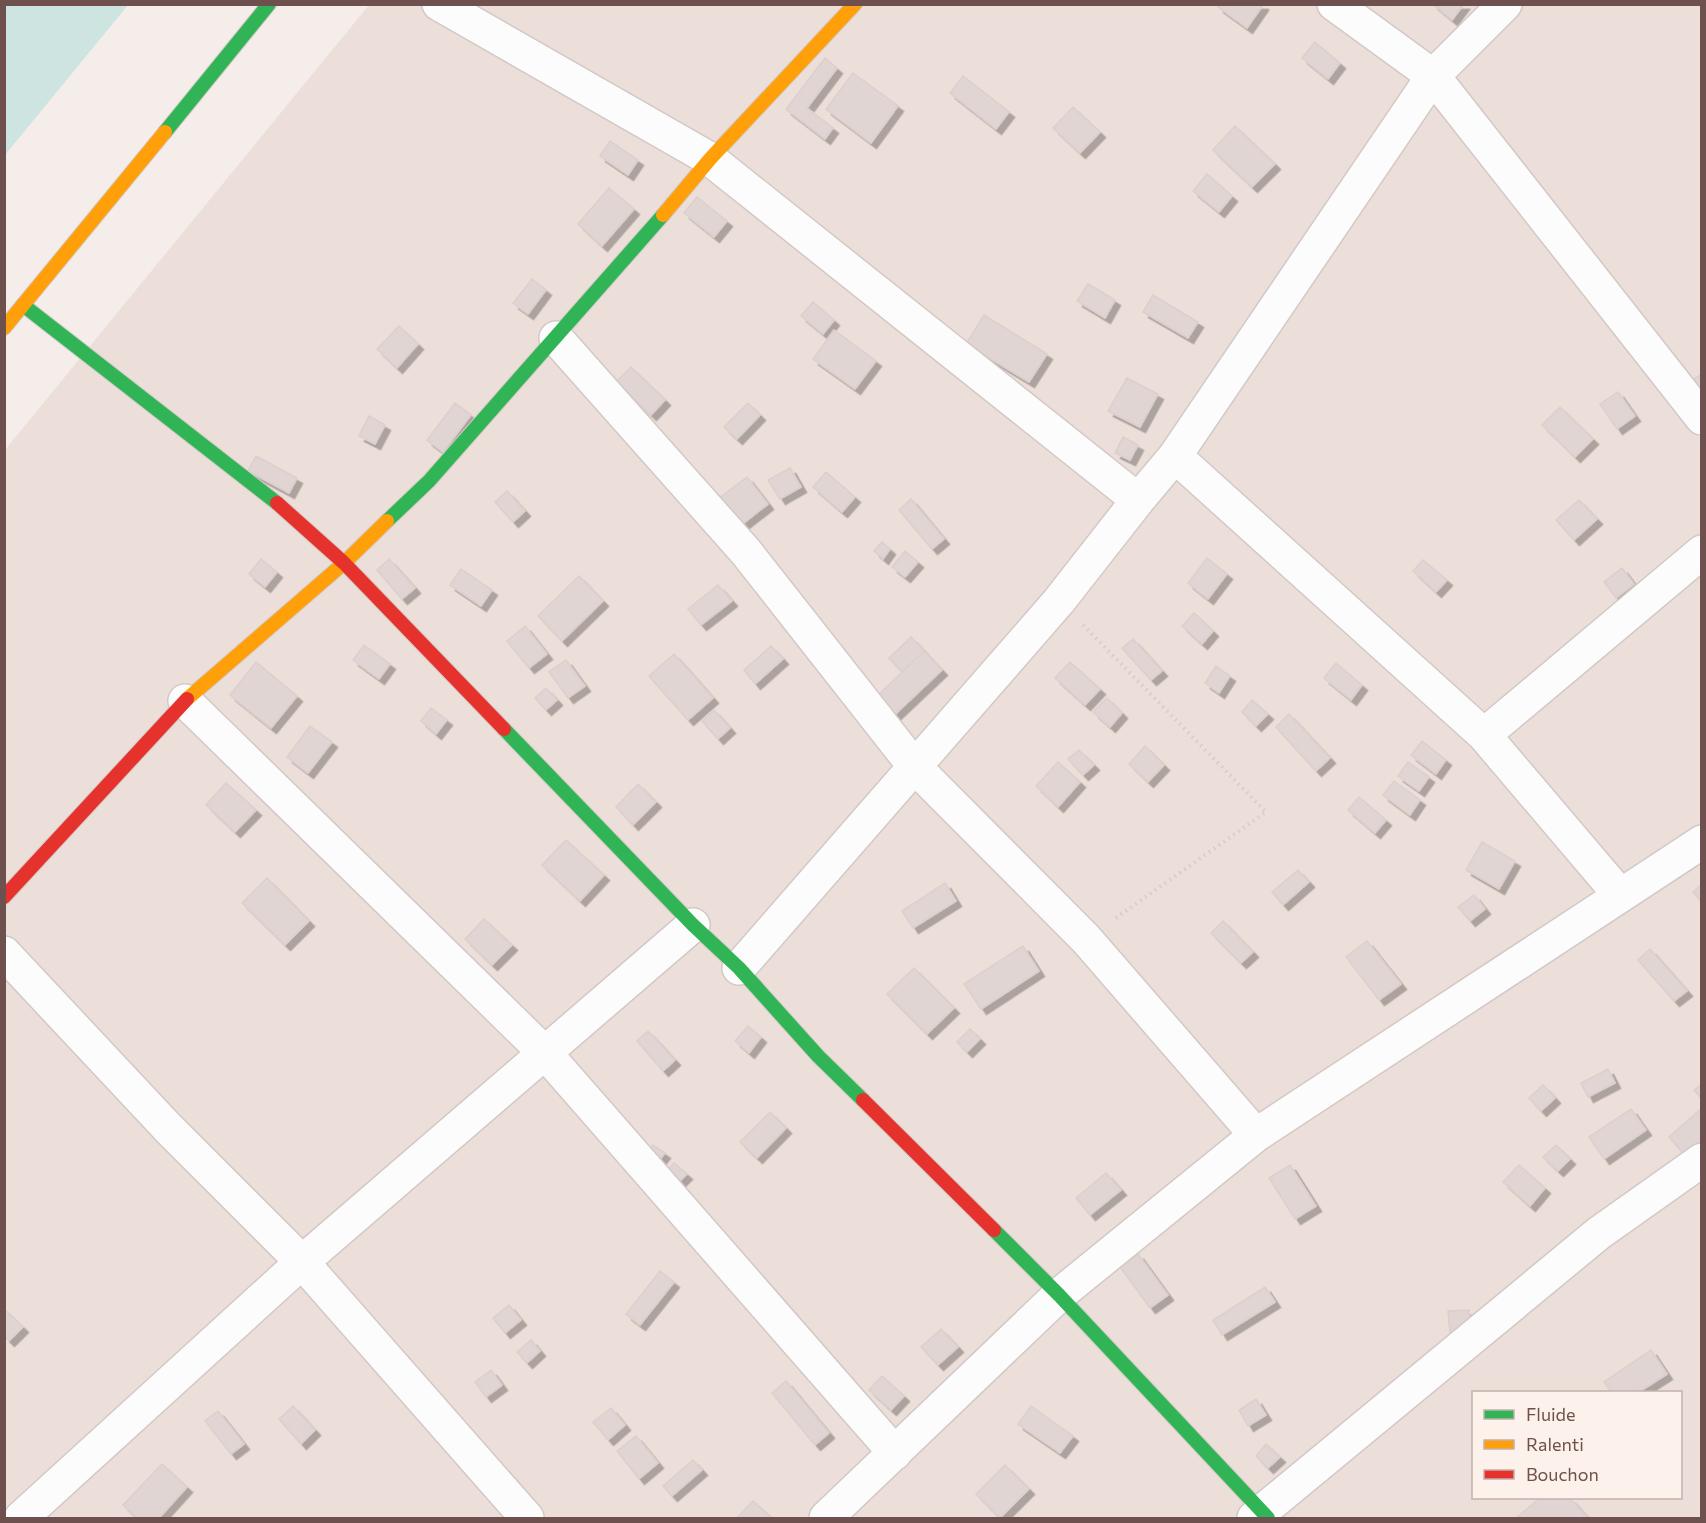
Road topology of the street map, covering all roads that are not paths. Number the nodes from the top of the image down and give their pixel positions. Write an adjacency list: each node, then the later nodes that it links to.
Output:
1 (269, 4): 8 (street)
2 (440, 4): 7 (street)
3 (855, 4): 7 (street)
4 (1334, 4): 6 (street)
5 (1505, 4): 6 (street)
6 (1433, 76): 11 (street); 12 (street)
7 (710, 159): 10 (street); 13 (street)
8 (23, 305): 9 (street); 15 (street)
9 (4, 328)
10 (556, 338): 15 (street); 18 (street)
11 (1701, 418)
12 (1175, 456): 13 (street); 17 (street)
13 (1137, 500): 18 (street)
14 (1701, 552): 17 (street)
15 (344, 563): 16 (street); 22 (street)
16 (185, 701): 21 (street); 25 (street)
17 (1484, 735): 20 (street)
18 (915, 767): 24 (street); 26 (street)
19 (1701, 842): 20 (street)
20 (1620, 895): 26 (street)
21 (4, 897)
22 (693, 925): 24 (street); 25 (street)
23 (4, 953): 28 (street)
24 (739, 968): 29 (street)
25 (546, 1054): 28 (street); 30 (street)
26 (1256, 1135): 29 (street)
27 (1701, 1160): 31 (street)
28 (302, 1262): 32 (street); 33 (street)
29 (1059, 1295): 30 (street); 31 (street)
30 (896, 1454): 34 (street)
31 (1261, 1516)
32 (21, 1518)
33 (527, 1518)
34 (826, 1518)

